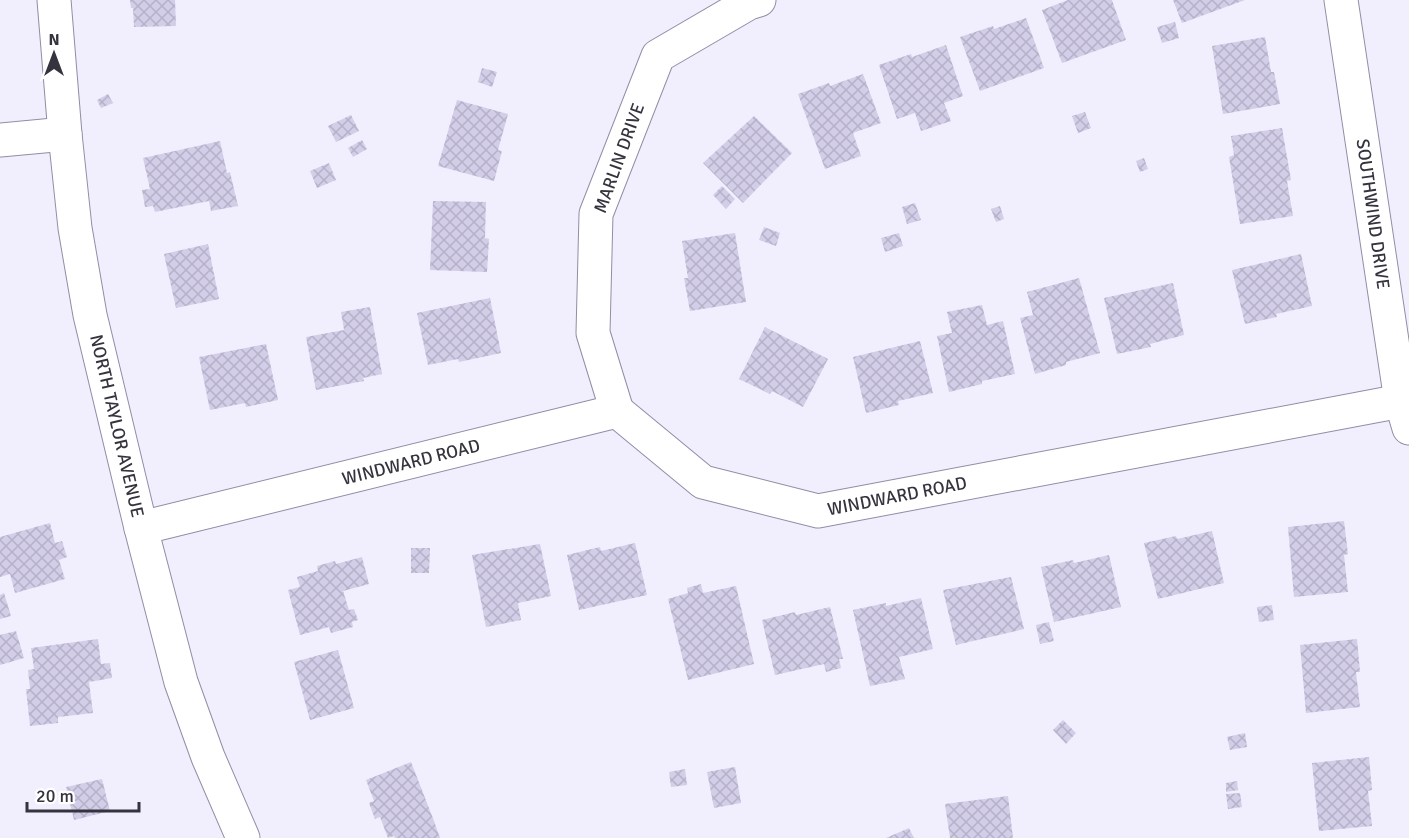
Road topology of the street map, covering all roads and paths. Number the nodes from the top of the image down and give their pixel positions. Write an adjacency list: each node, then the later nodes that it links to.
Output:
1 (54, 0): 4 (street, NORTH TAYLOR AVENUE)
2 (759, 0): 6 (street, MARLIN DRIVE)
3 (1341, 0): 7 (street, SOUTHWIND DRIVE)
4 (65, 134): 5 (street); 8 (street, NORTH TAYLOR AVENUE)
5 (0, 140)
6 (617, 411): 7 (street, WINDWARD ROAD); 8 (street, WINDWARD ROAD)
7 (1405, 414)
8 (141, 528): 9 (street, NORTH TAYLOR AVENUE)
9 (243, 838)

